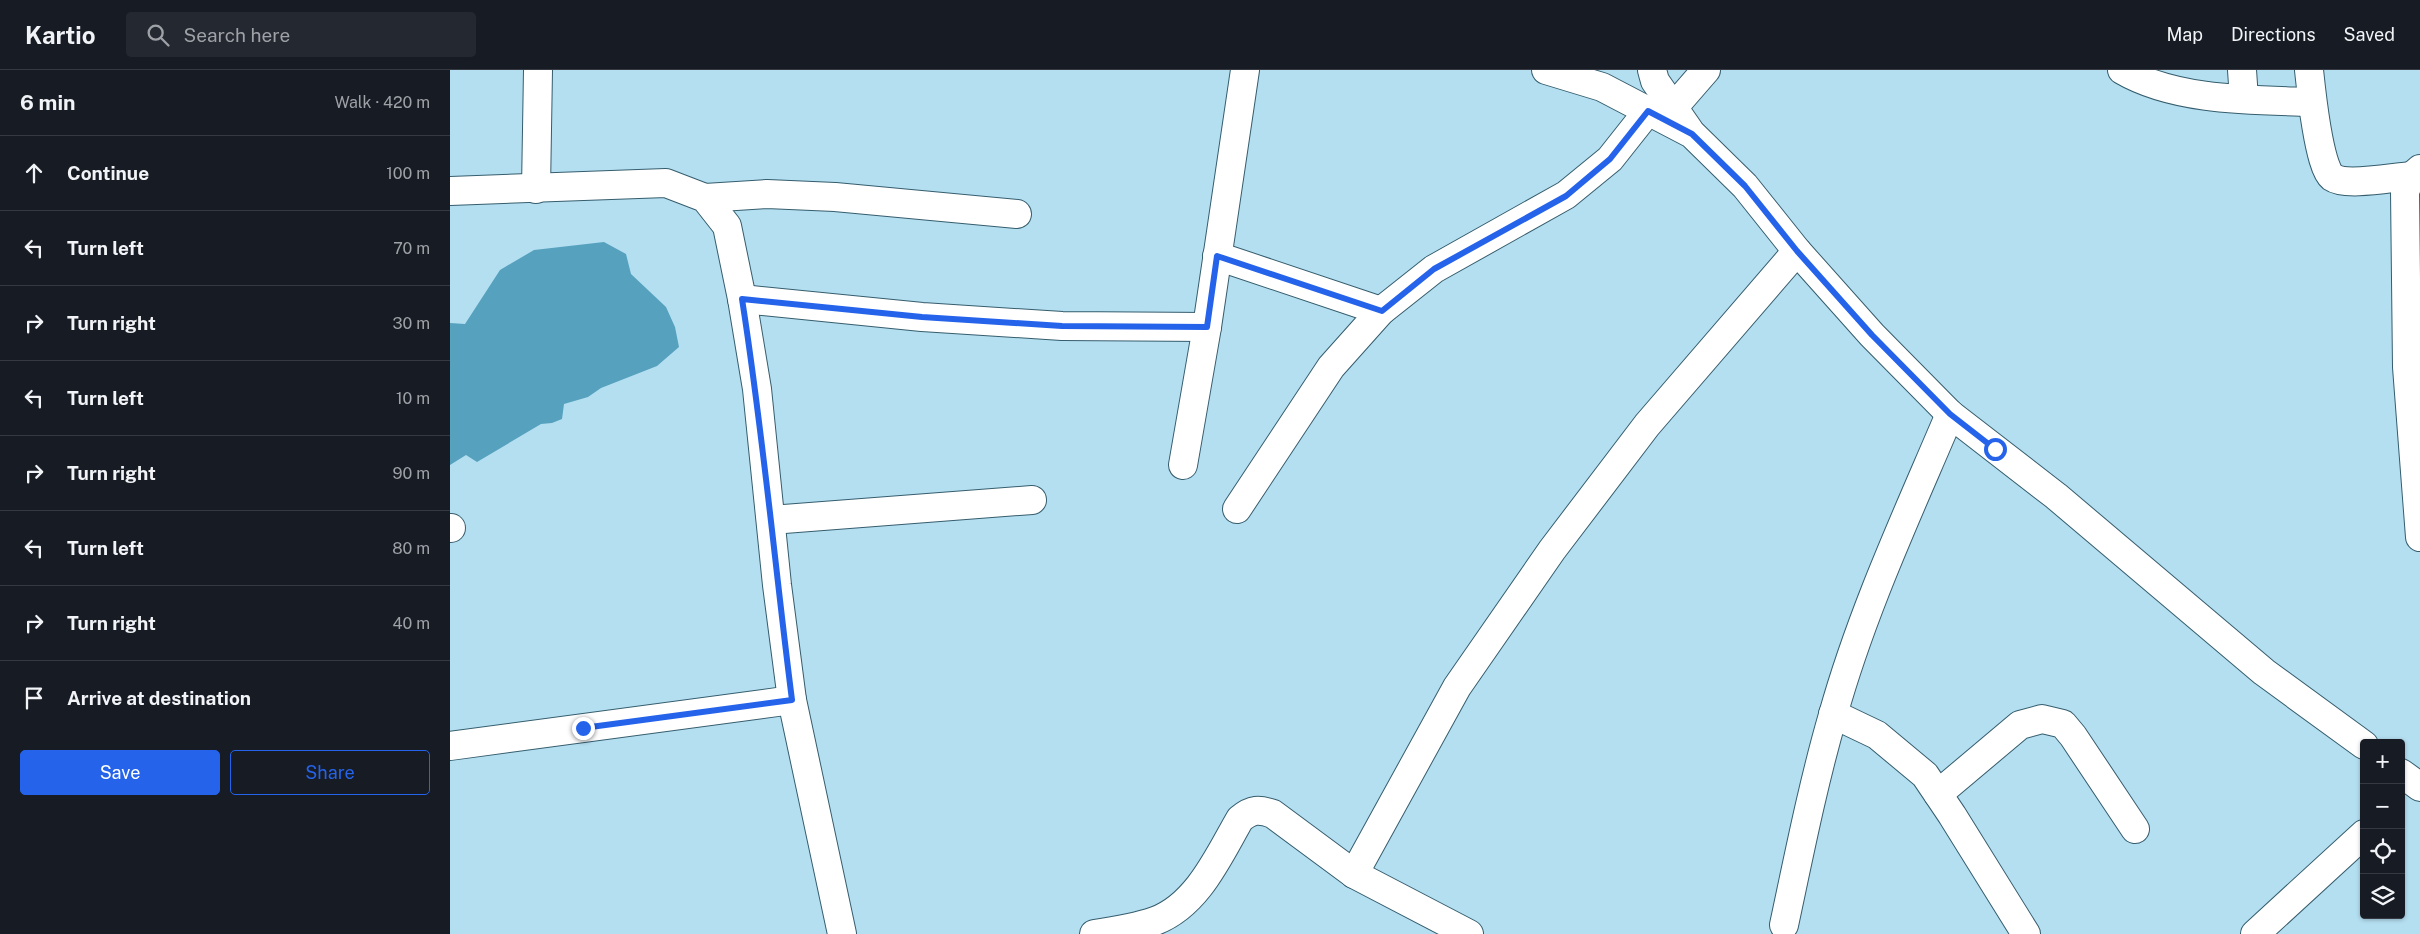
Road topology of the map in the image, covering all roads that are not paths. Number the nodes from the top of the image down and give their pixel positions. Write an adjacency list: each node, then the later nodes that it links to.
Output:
1 (538, 70): 13 (street)
2 (1245, 70): 18 (street)
3 (1546, 70): 11 (street)
4 (1652, 70): 11 (street)
5 (1706, 70): 11 (street)
6 (2122, 70): 9 (street)
7 (2242, 70): 9 (street)
8 (2310, 70): 10 (street)
9 (2244, 99): 10 (street)
10 (2312, 102): 12 (street)
11 (1661, 110): 17 (street); 20 (street)
12 (2416, 172): 27 (street)
13 (536, 189): 14 (street); 15 (street)
14 (450, 192)
15 (705, 198): 16 (street); 19 (street)
16 (1017, 214)
17 (1797, 251): 22 (street); 35 (street)
18 (1217, 256): 20 (street); 21 (street)
19 (742, 299): 21 (street); 26 (street)
20 (1382, 311): 25 (street)
21 (1207, 327): 23 (street)
22 (1950, 414): 29 (street); 30 (street)
23 (1183, 466)
24 (1032, 500): 26 (street)
25 (1237, 508)
26 (771, 520): 28 (street)
27 (2420, 537)
28 (792, 700): 31 (street); 37 (street)
29 (1833, 714): 32 (street); 36 (street)
30 (2360, 742)
31 (450, 746)
32 (1938, 794): 33 (street); 40 (street)
33 (2135, 829)
34 (2360, 838): 41 (street)
35 (1354, 874): 38 (street); 39 (street)
36 (1784, 925)
37 (842, 934)
38 (1094, 934)
39 (1469, 934)
40 (2026, 934)
41 (2255, 934)

